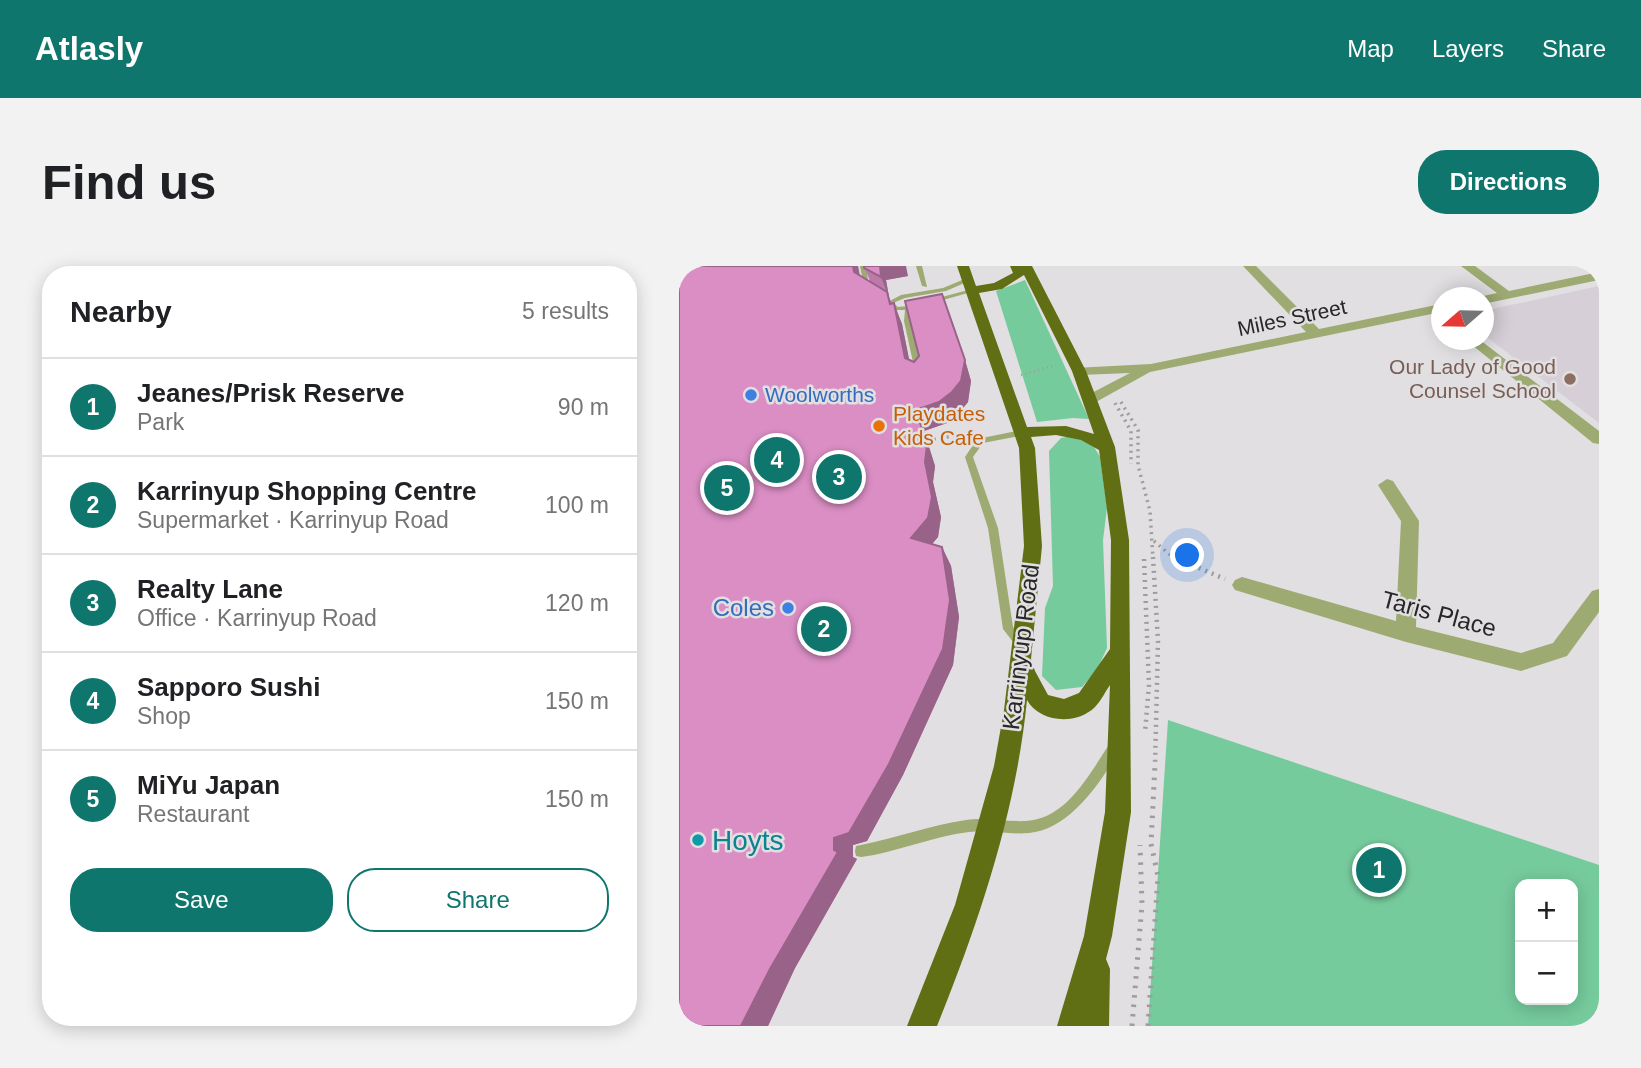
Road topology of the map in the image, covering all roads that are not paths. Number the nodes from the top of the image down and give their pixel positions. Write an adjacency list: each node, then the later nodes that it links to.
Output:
1 (863, 266): 12 (lane)
2 (919, 266): 9 (lane)
3 (1016, 266): 8 (highway)
4 (1026, 266): 17 (highway)
5 (1249, 266): 15 (street)
6 (1467, 266): 10 (street)
7 (1599, 276): 10 (street)
8 (967, 279): 12 (lane); 13 (lane); 21 (highway, Karrinyup Road)
9 (925, 286)
10 (1507, 295): 11 (street)
11 (1494, 298)
12 (883, 300): 13 (lane)
13 (908, 308): 19 (lane)
14 (1431, 312): 15 (street, Miles Street)
15 (1316, 334): 18 (street, Miles Street)
16 (1485, 350): 22 (street)
17 (1076, 366): 18 (street, Miles Street); 20 (highway)
18 (1151, 368): 20 (street, Miles Street)
19 (920, 378)
20 (1091, 399): 23 (highway)
21 (1022, 433): 23 (highway); 28 (highway, Karrinyup Road); 28 (lane)
22 (1599, 439)
23 (1108, 447): 29 (highway)
24 (1387, 485): 27 (street)
25 (1242, 585): 27 (street, Taris Place)
26 (1599, 597): 27 (street, Taris Place)
27 (1406, 633)
28 (1021, 644): 29 (highway); 31 (highway, Karrinyup Road)
29 (1120, 652): 30 (highway)
30 (1120, 738): 31 (lane); 33 (highway)
31 (990, 826): 32 (lane); 34 (highway, Karrinyup Road)
32 (861, 851)
33 (1098, 936): 35 (highway); 36 (highway)
34 (922, 1026)
35 (1072, 1026)
36 (1094, 1026)

